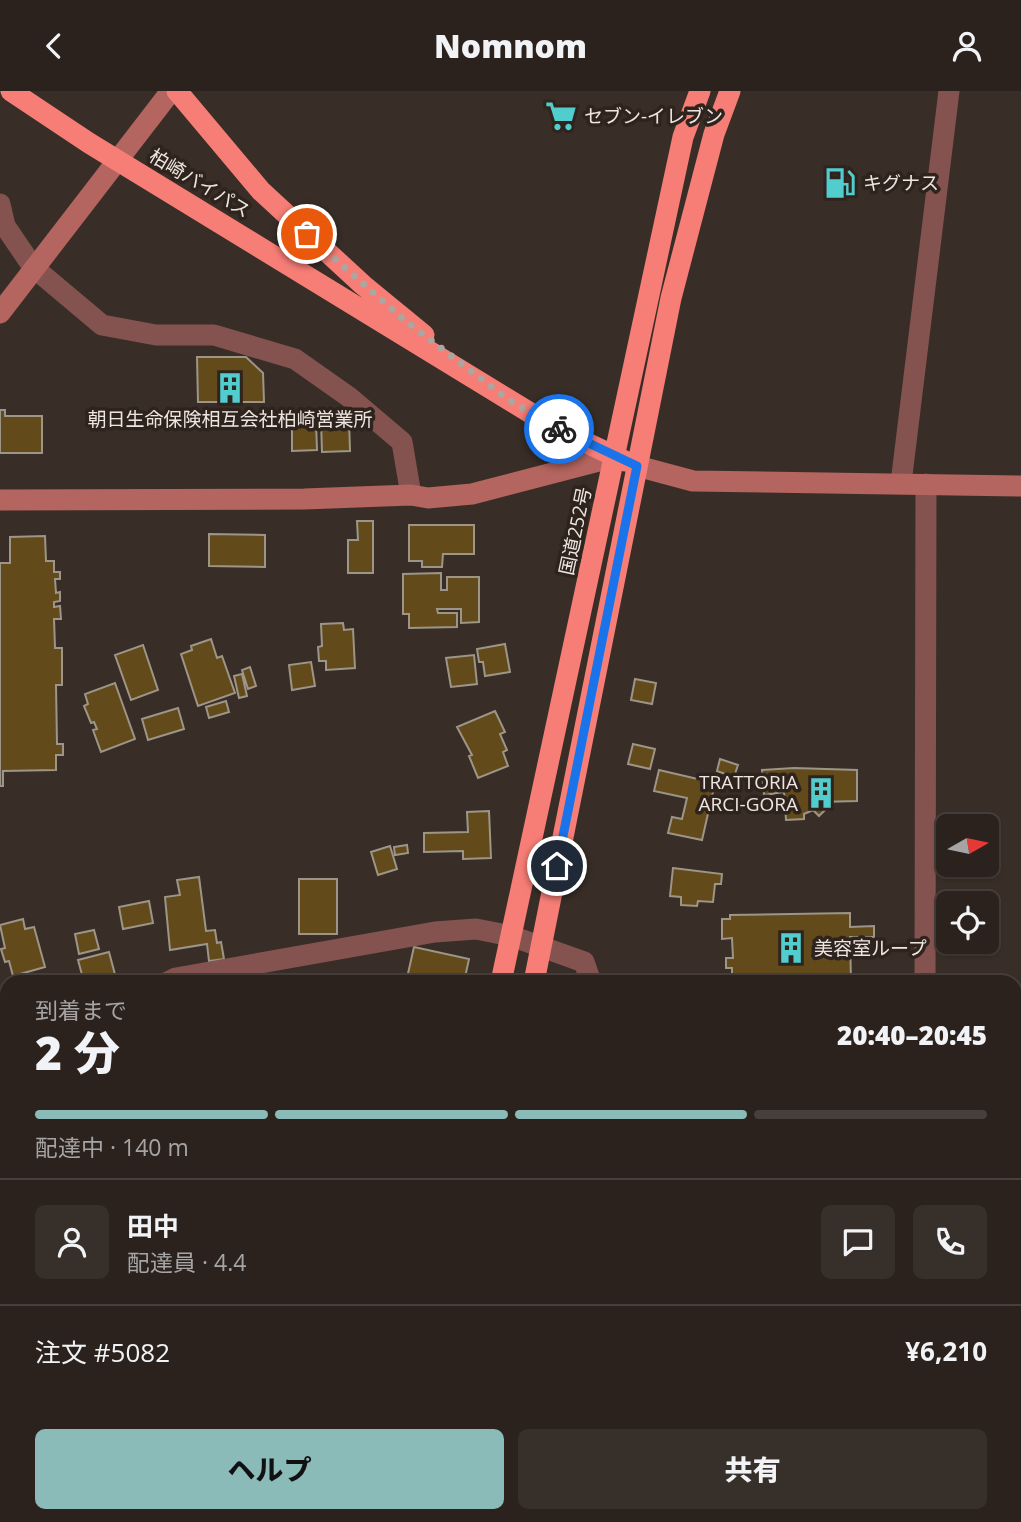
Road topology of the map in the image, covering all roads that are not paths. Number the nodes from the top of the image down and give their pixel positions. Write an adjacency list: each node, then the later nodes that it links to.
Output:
1 (11, 91): 6 (highway, 柏崎バイパス)
2 (174, 91): 6 (street); 10 (highway, 柏崎バイパス)
3 (700, 91): 11 (highway, 国道252号)
4 (730, 91): 12 (highway)
5 (949, 91): 13 (street)
6 (119, 160): 8 (street); 10 (highway, 柏崎バイパス)
7 (0, 204): 8 (street)
8 (33, 267): 9 (street); 16 (street)
9 (0, 313)
10 (509, 400): 11 (highway, 柏崎バイパス)
11 (614, 457): 12 (highway, 柏崎バイパス); 16 (street); 18 (highway, 国道252号)
12 (637, 466): 13 (street); 19 (highway)
13 (901, 483): 14 (street)
14 (926, 484): 15 (street); 24 (street)
15 (1021, 486)
16 (411, 495): 17 (street)
17 (0, 500)
18 (511, 936): 19 (street); 20 (street); 21 (highway, 国道252号)
19 (541, 946): 22 (highway); 23 (street)
20 (193, 975)
21 (503, 975)
22 (535, 975)
23 (589, 975)
24 (925, 975)

